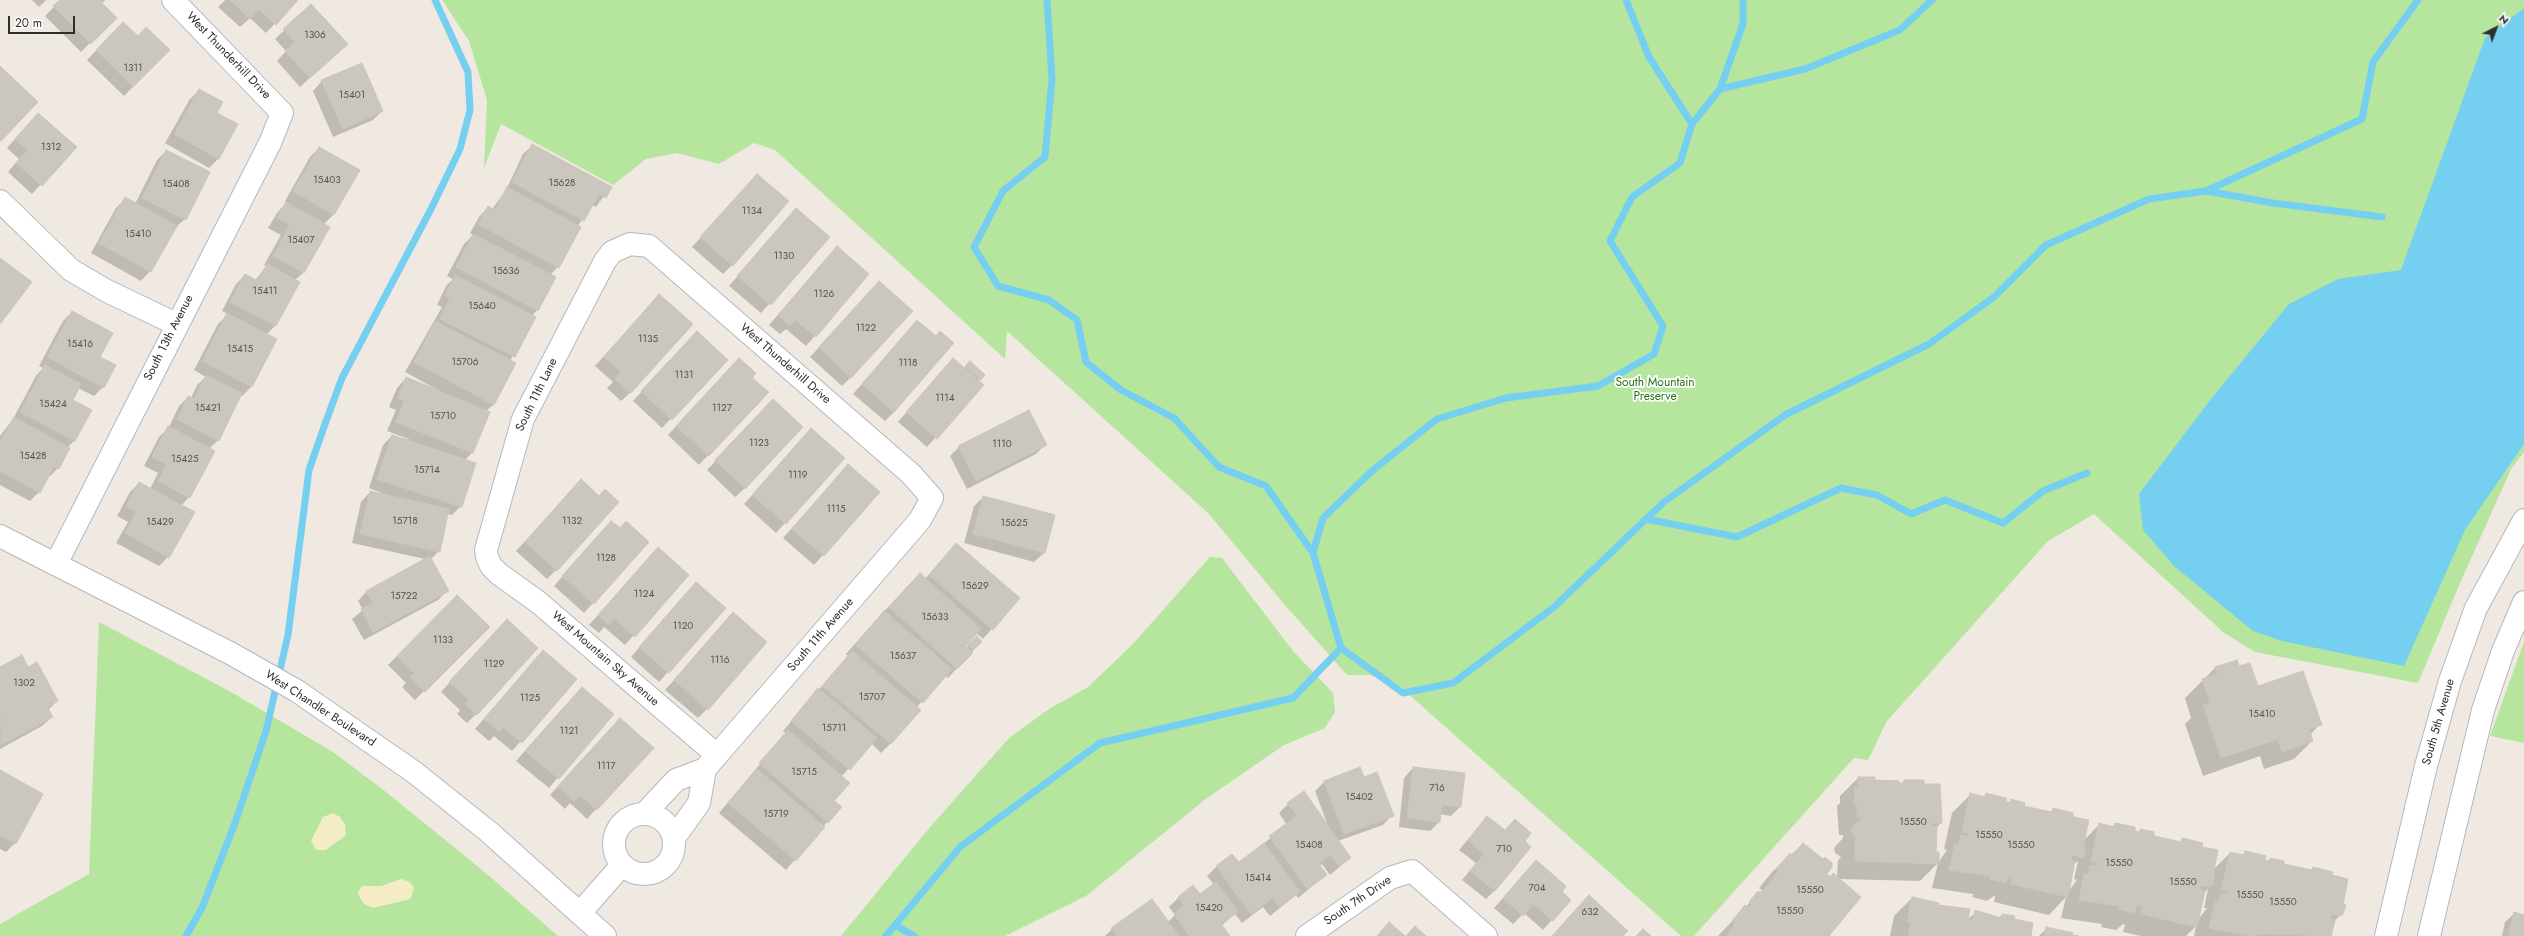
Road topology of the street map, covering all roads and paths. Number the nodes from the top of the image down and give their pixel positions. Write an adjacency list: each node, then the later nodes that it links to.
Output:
1 (173, 0): 2 (street, West Thunderhill Drive)
2 (282, 113): 5 (street, South 13th Avenue)
3 (0, 201): 5 (street)
4 (630, 244): 6 (street, West Thunderhill Drive); 10 (street, South 11th Lane)
5 (176, 324): 9 (street, South 13th Avenue)
6 (932, 498): 12 (street, South 11th Avenue)
7 (2524, 520): 20 (street, South 5th Avenue)
8 (0, 536): 9 (street, West Chandler Boulevard)
9 (56, 564): 16 (street, West Chandler Boulevard)
10 (491, 566): 12 (street, West Mountain Sky Avenue)
11 (2524, 602): 21 (street)
12 (711, 762): 13 (street, South 11th Avenue); 14 (street)
13 (645, 813): 14 (street); 15 (street, South 11th Avenue)
14 (674, 838): 15 (street)
15 (622, 865): 16 (street)
16 (580, 913): 17 (street, West Chandler Boulevard)
17 (605, 936)
18 (1307, 936): 19 (street, South 7th Drive)
19 (1486, 936)
20 (2386, 936)
21 (2429, 936)

